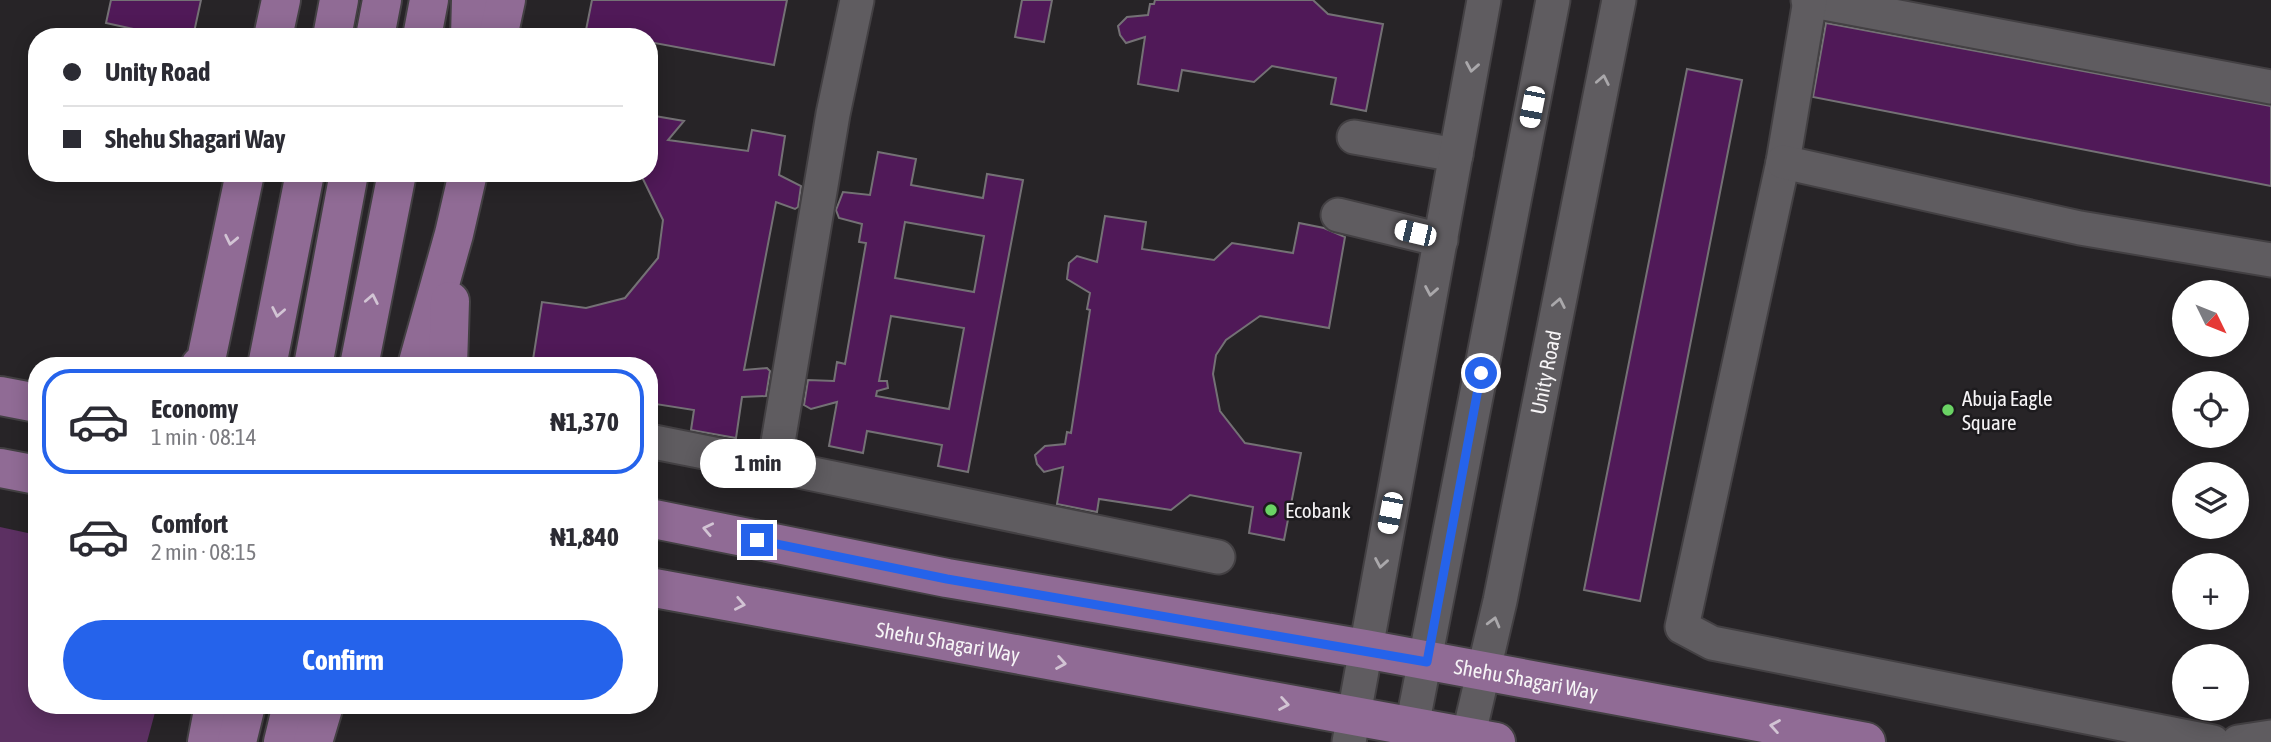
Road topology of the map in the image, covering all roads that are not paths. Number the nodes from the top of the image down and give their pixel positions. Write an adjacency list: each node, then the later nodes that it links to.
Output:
1 (281, 0): 12 (main road)
2 (339, 0): 13 (main road)
3 (382, 0): 14 (main road)
4 (429, 0): 15 (main road)
5 (471, 0): 16 (main road)
6 (506, 0): 17 (main road)
7 (857, 0): 40 (street)
8 (1484, 0): 20 (street, one-way to 20)
9 (1553, 0): 47 (street)
10 (1619, 0): 48 (street, Unity Road, one-way to 10)
11 (1809, 0): 18 (street); 21 (street)
12 (275, 28)
13 (334, 28)
14 (377, 28)
15 (424, 28)
16 (470, 28)
17 (500, 28)
18 (2271, 87)
19 (1354, 137): 20 (street)
20 (1456, 155): 29 (street)
21 (1783, 162): 30 (street); 62 (street)
22 (243, 182): 31 (main road, one-way to 31)
23 (303, 182): 32 (main road, one-way to 32)
24 (347, 182): 33 (main road)
25 (395, 182): 34 (main road, one-way to 25)
26 (466, 182): 28 (main road)
27 (1338, 215): 29 (street)
28 (454, 233): 35 (main road); 36 (main road)
29 (1441, 240): 46 (street, one-way to 46)
30 (2271, 260)
31 (207, 357)
32 (269, 357)
33 (315, 357)
34 (361, 357)
35 (420, 357)
36 (448, 357)
37 (0, 396): 38 (main road)
38 (28, 401)
39 (658, 444): 40 (street)
40 (774, 466): 44 (street)
41 (0, 468): 42 (main road)
42 (28, 473)
43 (658, 519): 46 (main road, Shehu Shagari Way, one-way to 43)
44 (1219, 557)
45 (658, 589): 53 (main road, Shehu Shagari Way, one-way to 53)
46 (1365, 649): 47 (main road, Shehu Shagari Way); 53 (street)
47 (1427, 662): 48 (main road, Shehu Shagari Way); 54 (street)
48 (1481, 673): 56 (street, Unity Road); 61 (main road, Shehu Shagari Way, one-way to 48)
49 (212, 714): 57 (main road)
50 (244, 714): 58 (main road)
51 (290, 714): 59 (main road)
52 (321, 714): 60 (main road)
53 (1351, 729): 54 (main road, Shehu Shagari Way)
54 (1411, 734): 56 (main road, Shehu Shagari Way)
55 (2271, 737): 63 (street)
56 (1477, 740)
57 (207, 742)
58 (237, 742)
59 (284, 742)
60 (313, 742)
61 (1866, 742)
62 (2213, 742)
63 (2238, 742)

